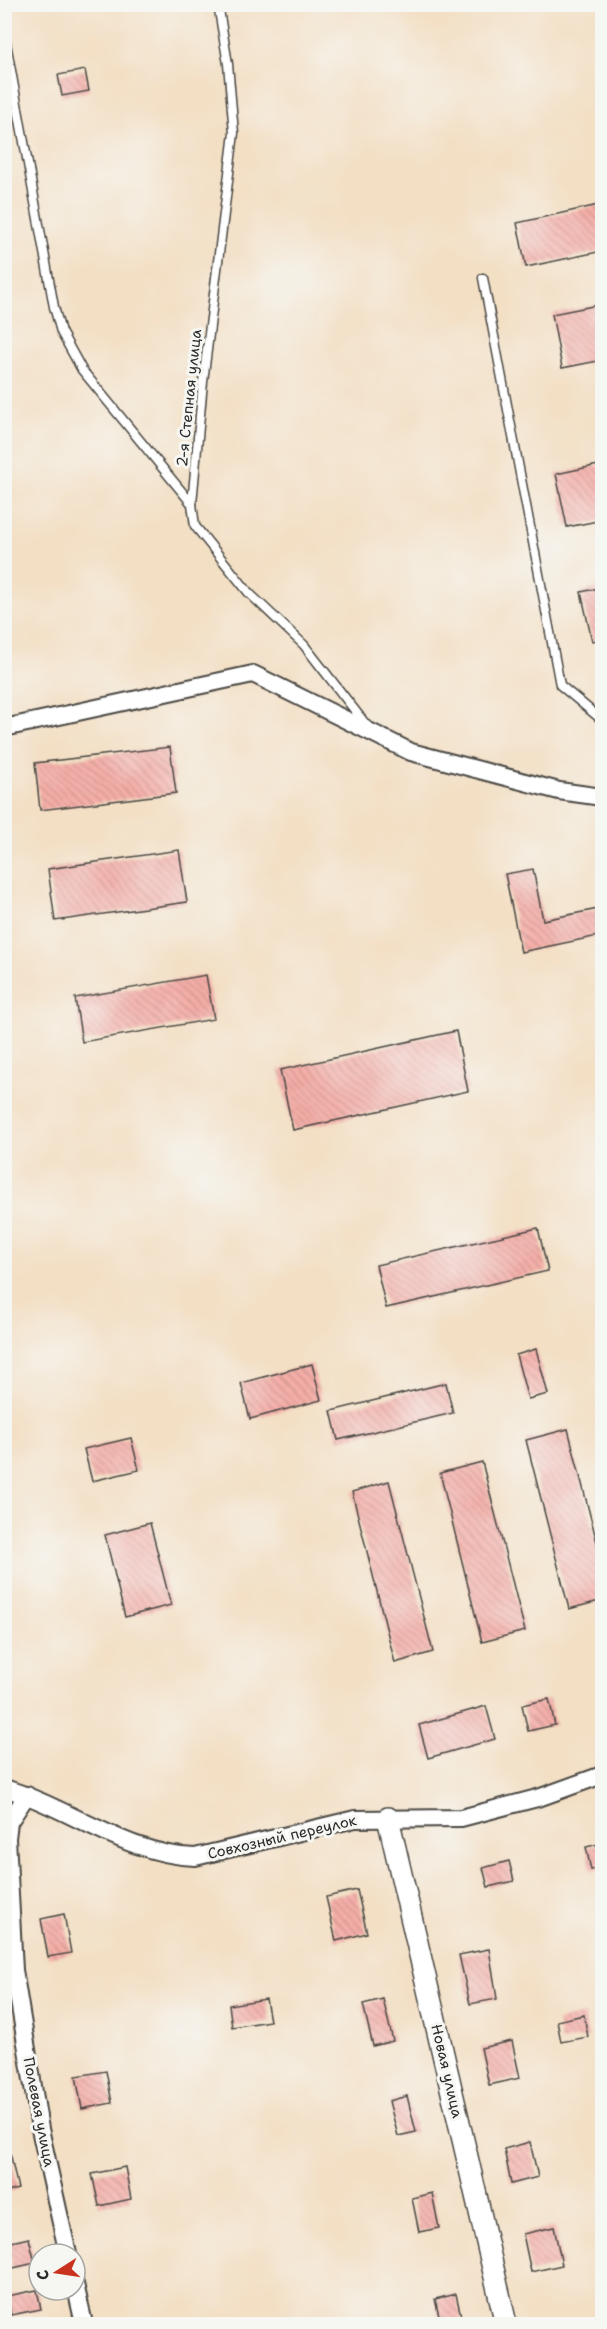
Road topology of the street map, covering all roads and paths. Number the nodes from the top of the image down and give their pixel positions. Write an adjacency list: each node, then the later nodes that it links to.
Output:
1 (218, 4): 4 (lane, 2-я Степная улица)
2 (4, 32): 4 (lane)
3 (483, 278): 5 (lane)
4 (192, 504): 7 (lane, 2-я Степная улица)
5 (603, 720)
6 (4, 728): 7 (street)
7 (371, 731): 8 (street)
8 (603, 797)
9 (603, 1775): 12 (street, Совхозный переулок)
10 (4, 1788): 11 (street, Совхозный переулок)
11 (27, 1795): 12 (street, Совхозный переулок); 13 (street, Полевая улица)
12 (388, 1818): 16 (street, Новая улица)
13 (65, 2242)
14 (79, 2302): 15 (street)
15 (84, 2325)
16 (506, 2325)

